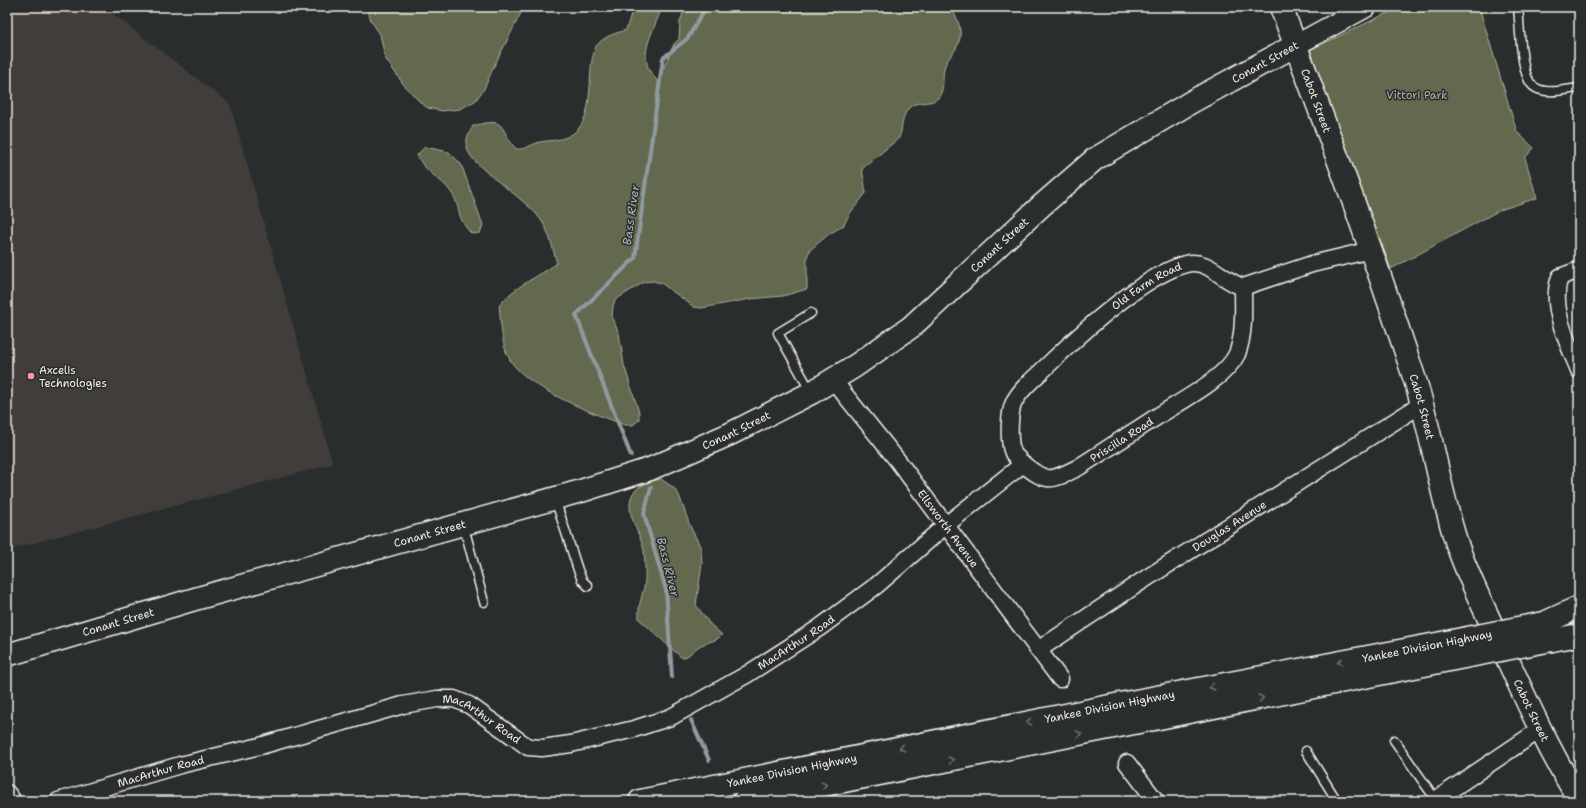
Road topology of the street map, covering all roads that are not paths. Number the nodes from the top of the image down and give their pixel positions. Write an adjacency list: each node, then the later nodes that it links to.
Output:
1 (1281, 7): 4 (main road, Cabot Street)
2 (1366, 7): 4 (street, Conant Street)
3 (1518, 7): 5 (lane)
4 (1296, 46): 6 (main road, Cabot Street); 11 (main road, Conant Street)
5 (1579, 88)
6 (1371, 250): 8 (street); 13 (main road, Cabot Street)
7 (1579, 270): 10 (street)
8 (1243, 288): 14 (street, Priscilla Road); 14 (street, Old Farm Road)
9 (810, 313): 12 (lane)
10 (1579, 370)
11 (833, 380): 12 (main road, Conant Street); 17 (street, Ellsworth Avenue)
12 (811, 393): 15 (main road, Conant Street)
13 (1422, 404): 25 (street, Douglas Avenue); 29 (main road, Cabot Street)
14 (1023, 464): 17 (street)
15 (555, 498): 16 (main road, Conant Street); 18 (lane)
16 (462, 524): 19 (lane); 27 (main road, Conant Street)
17 (946, 525): 25 (street, Ellsworth Avenue); 36 (street, MacArthur Road)
18 (588, 586)
19 (484, 602)
20 (1579, 607): 22 (main road)
21 (1579, 616): 22 (main road, Yankee Division Highway)
22 (1548, 632): 23 (main road, Yankee Division Highway); 24 (main road); 26 (main road, Yankee Division Highway, bridge)
23 (1579, 635)
24 (1579, 641)
25 (1038, 650): 28 (street, Ellsworth Avenue)
26 (1451, 651): 37 (main road, Yankee Division Highway, one-way to 37); 38 (main road, Yankee Division Highway, one-way to 26)
27 (7, 655)
28 (1060, 679)
29 (1542, 729): 34 (main road, Cabot Street); 41 (street)
30 (1394, 740): 41 (lane)
31 (1306, 751): 40 (lane)
32 (1127, 763): 39 (street)
33 (7, 793): 35 (street)
34 (1579, 799)
35 (13, 801)
36 (58, 801)
37 (640, 801)
38 (744, 801)
39 (1156, 801)
40 (1337, 801)
41 (1435, 801)

